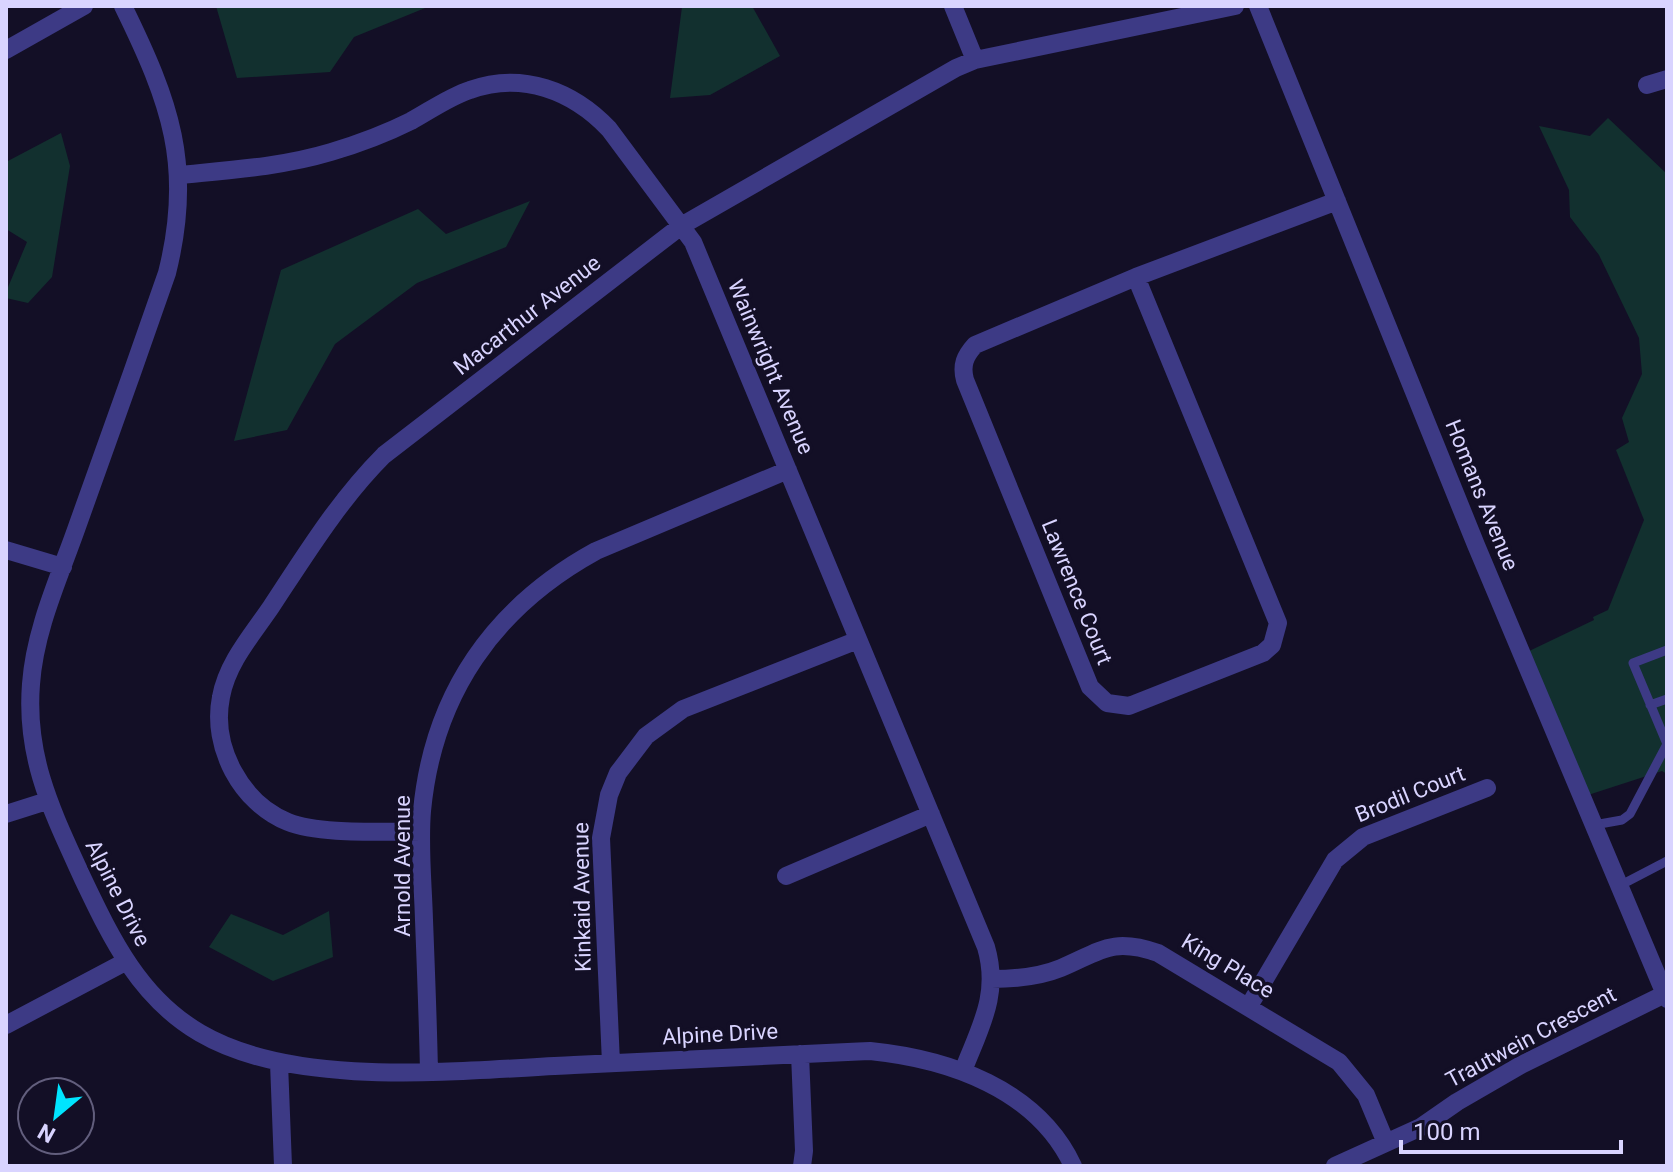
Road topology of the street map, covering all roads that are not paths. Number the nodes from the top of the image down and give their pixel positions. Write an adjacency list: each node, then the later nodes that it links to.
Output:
1 (84, 6): 6 (street)
2 (123, 6): 10 (street, Alpine Drive)
3 (953, 6): 7 (street)
4 (1235, 6): 7 (street, Macarthur Avenue)
5 (1258, 6): 11 (street, Homans Avenue)
6 (6, 50)
7 (975, 60): 12 (street, Macarthur Avenue)
8 (1667, 79): 9 (street)
9 (1647, 85)
10 (179, 175): 12 (street, Wainwright Avenue); 16 (street, Alpine Drive)
11 (1337, 201): 13 (street, Lawrence Court); 26 (street, Homans Avenue)
12 (681, 226): 14 (street, Wainwright Avenue); 27 (street, Macarthur Avenue)
13 (1136, 277): 13 (street, Lawrence Court)
14 (788, 470): 17 (street, Wainwright Avenue); 27 (street, Arnold Avenue)
15 (6, 550): 16 (street)
16 (63, 567): 23 (street, Alpine Drive)
17 (858, 640): 25 (street, Wainwright Avenue); 38 (street, Kinkaid Avenue)
18 (1667, 650): 20 (lane)
19 (1667, 699): 20 (lane)
20 (1650, 705): 21 (lane)
21 (1667, 744): 26 (lane)
22 (1487, 788): 34 (street, Brodil Court)
23 (47, 801): 24 (street); 31 (street, Alpine Drive)
24 (6, 814)
25 (931, 814): 29 (street); 32 (street, Wainwright Avenue)
26 (1594, 825): 30 (street, Homans Avenue)
27 (421, 832): 40 (street, Arnold Avenue)
28 (1667, 861): 30 (lane)
29 (786, 876)
30 (1619, 886): 33 (street, Homans Avenue)
31 (125, 962): 35 (street); 37 (street, Alpine Drive)
32 (992, 979): 34 (street, King Place); 39 (street, Wainwright Avenue)
33 (1664, 987): 41 (street, Trautwein Crescent)
34 (1249, 1006): 41 (street, King Place)
35 (6, 1025)
36 (800, 1054): 38 (street, Alpine Drive); 39 (street, Alpine Drive); 43 (street)
37 (279, 1063): 40 (street, Alpine Drive); 42 (street)
38 (611, 1063): 40 (street, Alpine Drive)
39 (963, 1071): 44 (street, Alpine Drive)
40 (429, 1072)
41 (1386, 1143): 45 (street, Trautwein Crescent)
42 (283, 1166)
43 (802, 1166)
44 (1073, 1166)
45 (1335, 1166)

